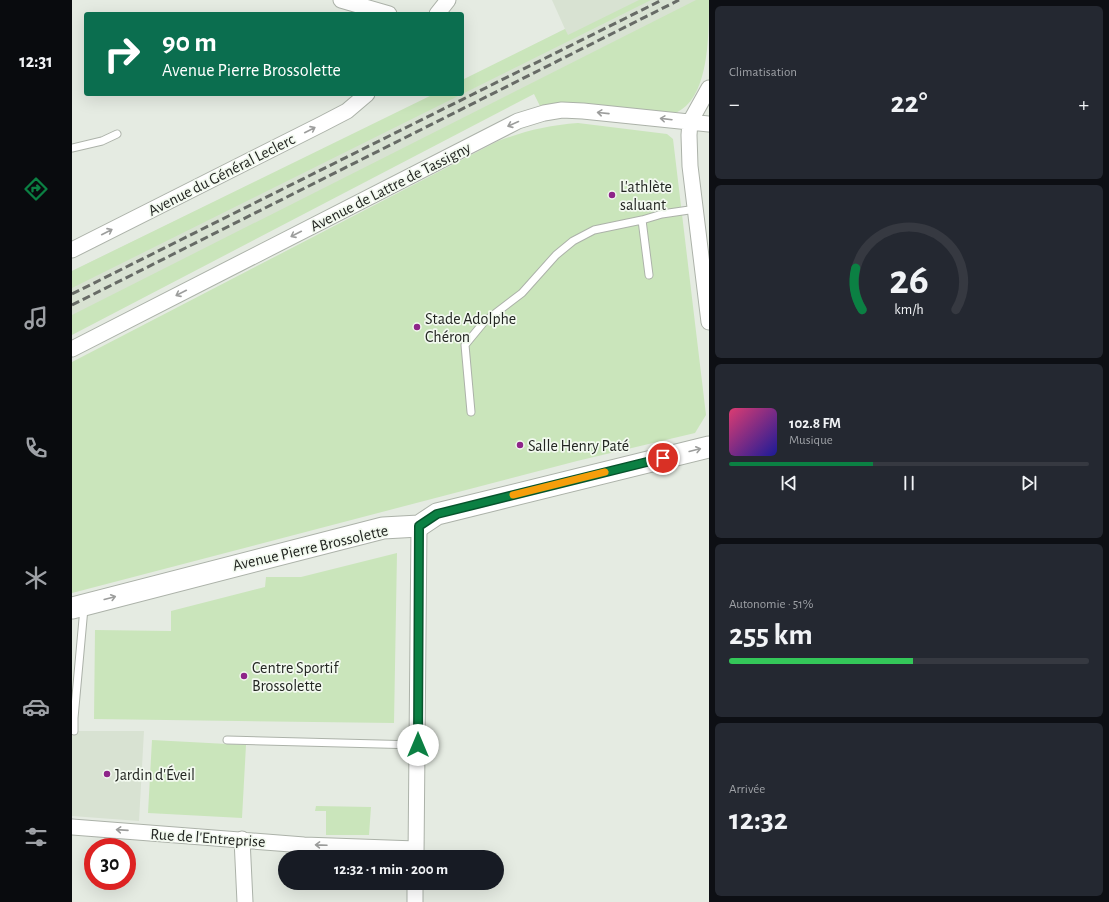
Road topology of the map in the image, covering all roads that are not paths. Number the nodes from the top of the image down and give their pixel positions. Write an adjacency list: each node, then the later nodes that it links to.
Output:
1 (344, 0): 3 (street)
2 (448, 0): 4 (street)
3 (383, 12)
4 (439, 12)
5 (709, 88): 7 (street)
6 (365, 96): 14 (street, Avenue du Général Leclerc, one-way to 6)
7 (690, 122): 8 (street, Avenue de Lattre de Tassigny); 11 (street); 17 (street, Avenue de Lattre de Tassigny, one-way to 17)
8 (709, 124)
9 (118, 134): 10 (lane)
10 (72, 148)
11 (696, 209): 12 (lane); 13 (street); 16 (street)
12 (642, 220): 15 (lane); 18 (lane)
13 (709, 222)
14 (72, 250)
15 (649, 274)
16 (709, 322)
17 (72, 349)
18 (471, 412)
19 (709, 447): 20 (street, one-way to 19)
20 (419, 526): 21 (street, Avenue Pierre Brossolette, one-way to 20); 24 (street)
21 (78, 606): 22 (lane)
22 (74, 731)
23 (227, 740): 24 (lane)
24 (418, 745): 28 (street)
25 (72, 827): 26 (street, Rue de l'Entreprise, one-way to 25)
26 (242, 839): 27 (street, Rue de l'Entreprise, one-way to 26); 30 (street)
27 (374, 850)
28 (416, 850)
29 (415, 890): 31 (street)
30 (245, 902)
31 (414, 902)

